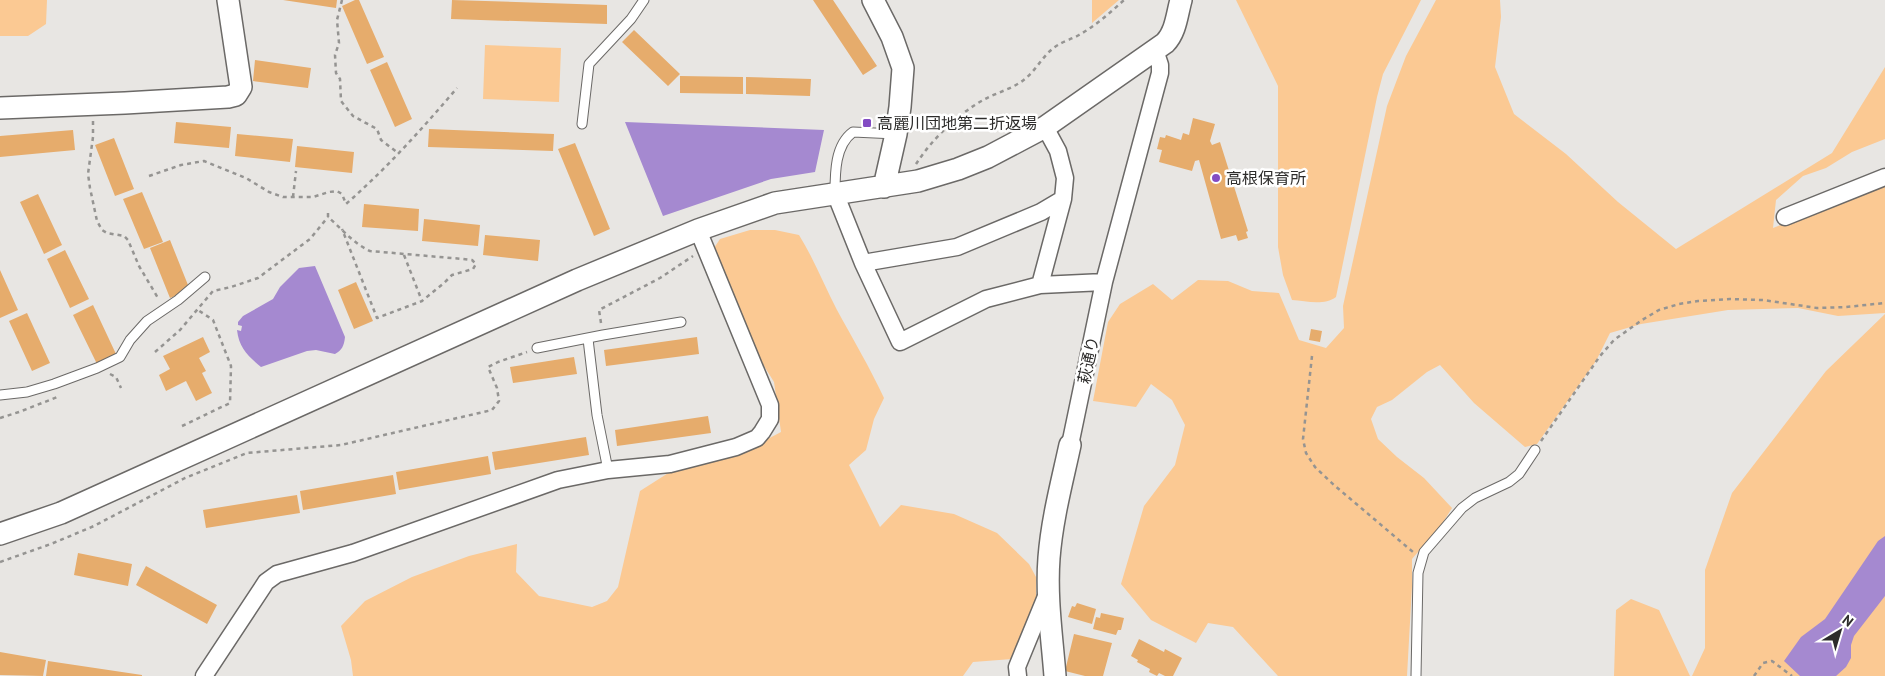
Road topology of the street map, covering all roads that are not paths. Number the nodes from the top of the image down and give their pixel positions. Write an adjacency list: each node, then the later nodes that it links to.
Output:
1 (228, 0): 6 (street)
2 (644, 0): 7 (lane)
3 (873, 0): 9 (street)
4 (1181, 0): 5 (street)
5 (1155, 50): 8 (street); 18 (street, 萩通り)
6 (0, 108)
7 (582, 124)
8 (1045, 128): 11 (street); 13 (street)
9 (896, 134): 11 (street); 12 (lane)
10 (1885, 177): 14 (street)
11 (884, 187): 12 (street)
12 (835, 193): 15 (street); 16 (street)
13 (1063, 199): 16 (street); 19 (street)
14 (1785, 217)
15 (698, 230): 26 (street); 27 (street)
16 (863, 264): 19 (street)
17 (205, 277): 23 (lane)
18 (1104, 282): 19 (street); 24 (street, 萩通り)
19 (1040, 285)
20 (681, 322): 21 (lane)
21 (588, 339): 22 (lane); 26 (lane)
22 (537, 348)
23 (0, 395)
24 (1070, 445): 28 (street, 萩通り)
25 (1535, 450): 32 (lane)
26 (608, 470): 29 (street)
27 (0, 534)
28 (1049, 591): 30 (street); 31 (street, 萩通り)
29 (204, 676)
30 (1018, 676)
31 (1055, 676)
32 (1416, 676)

